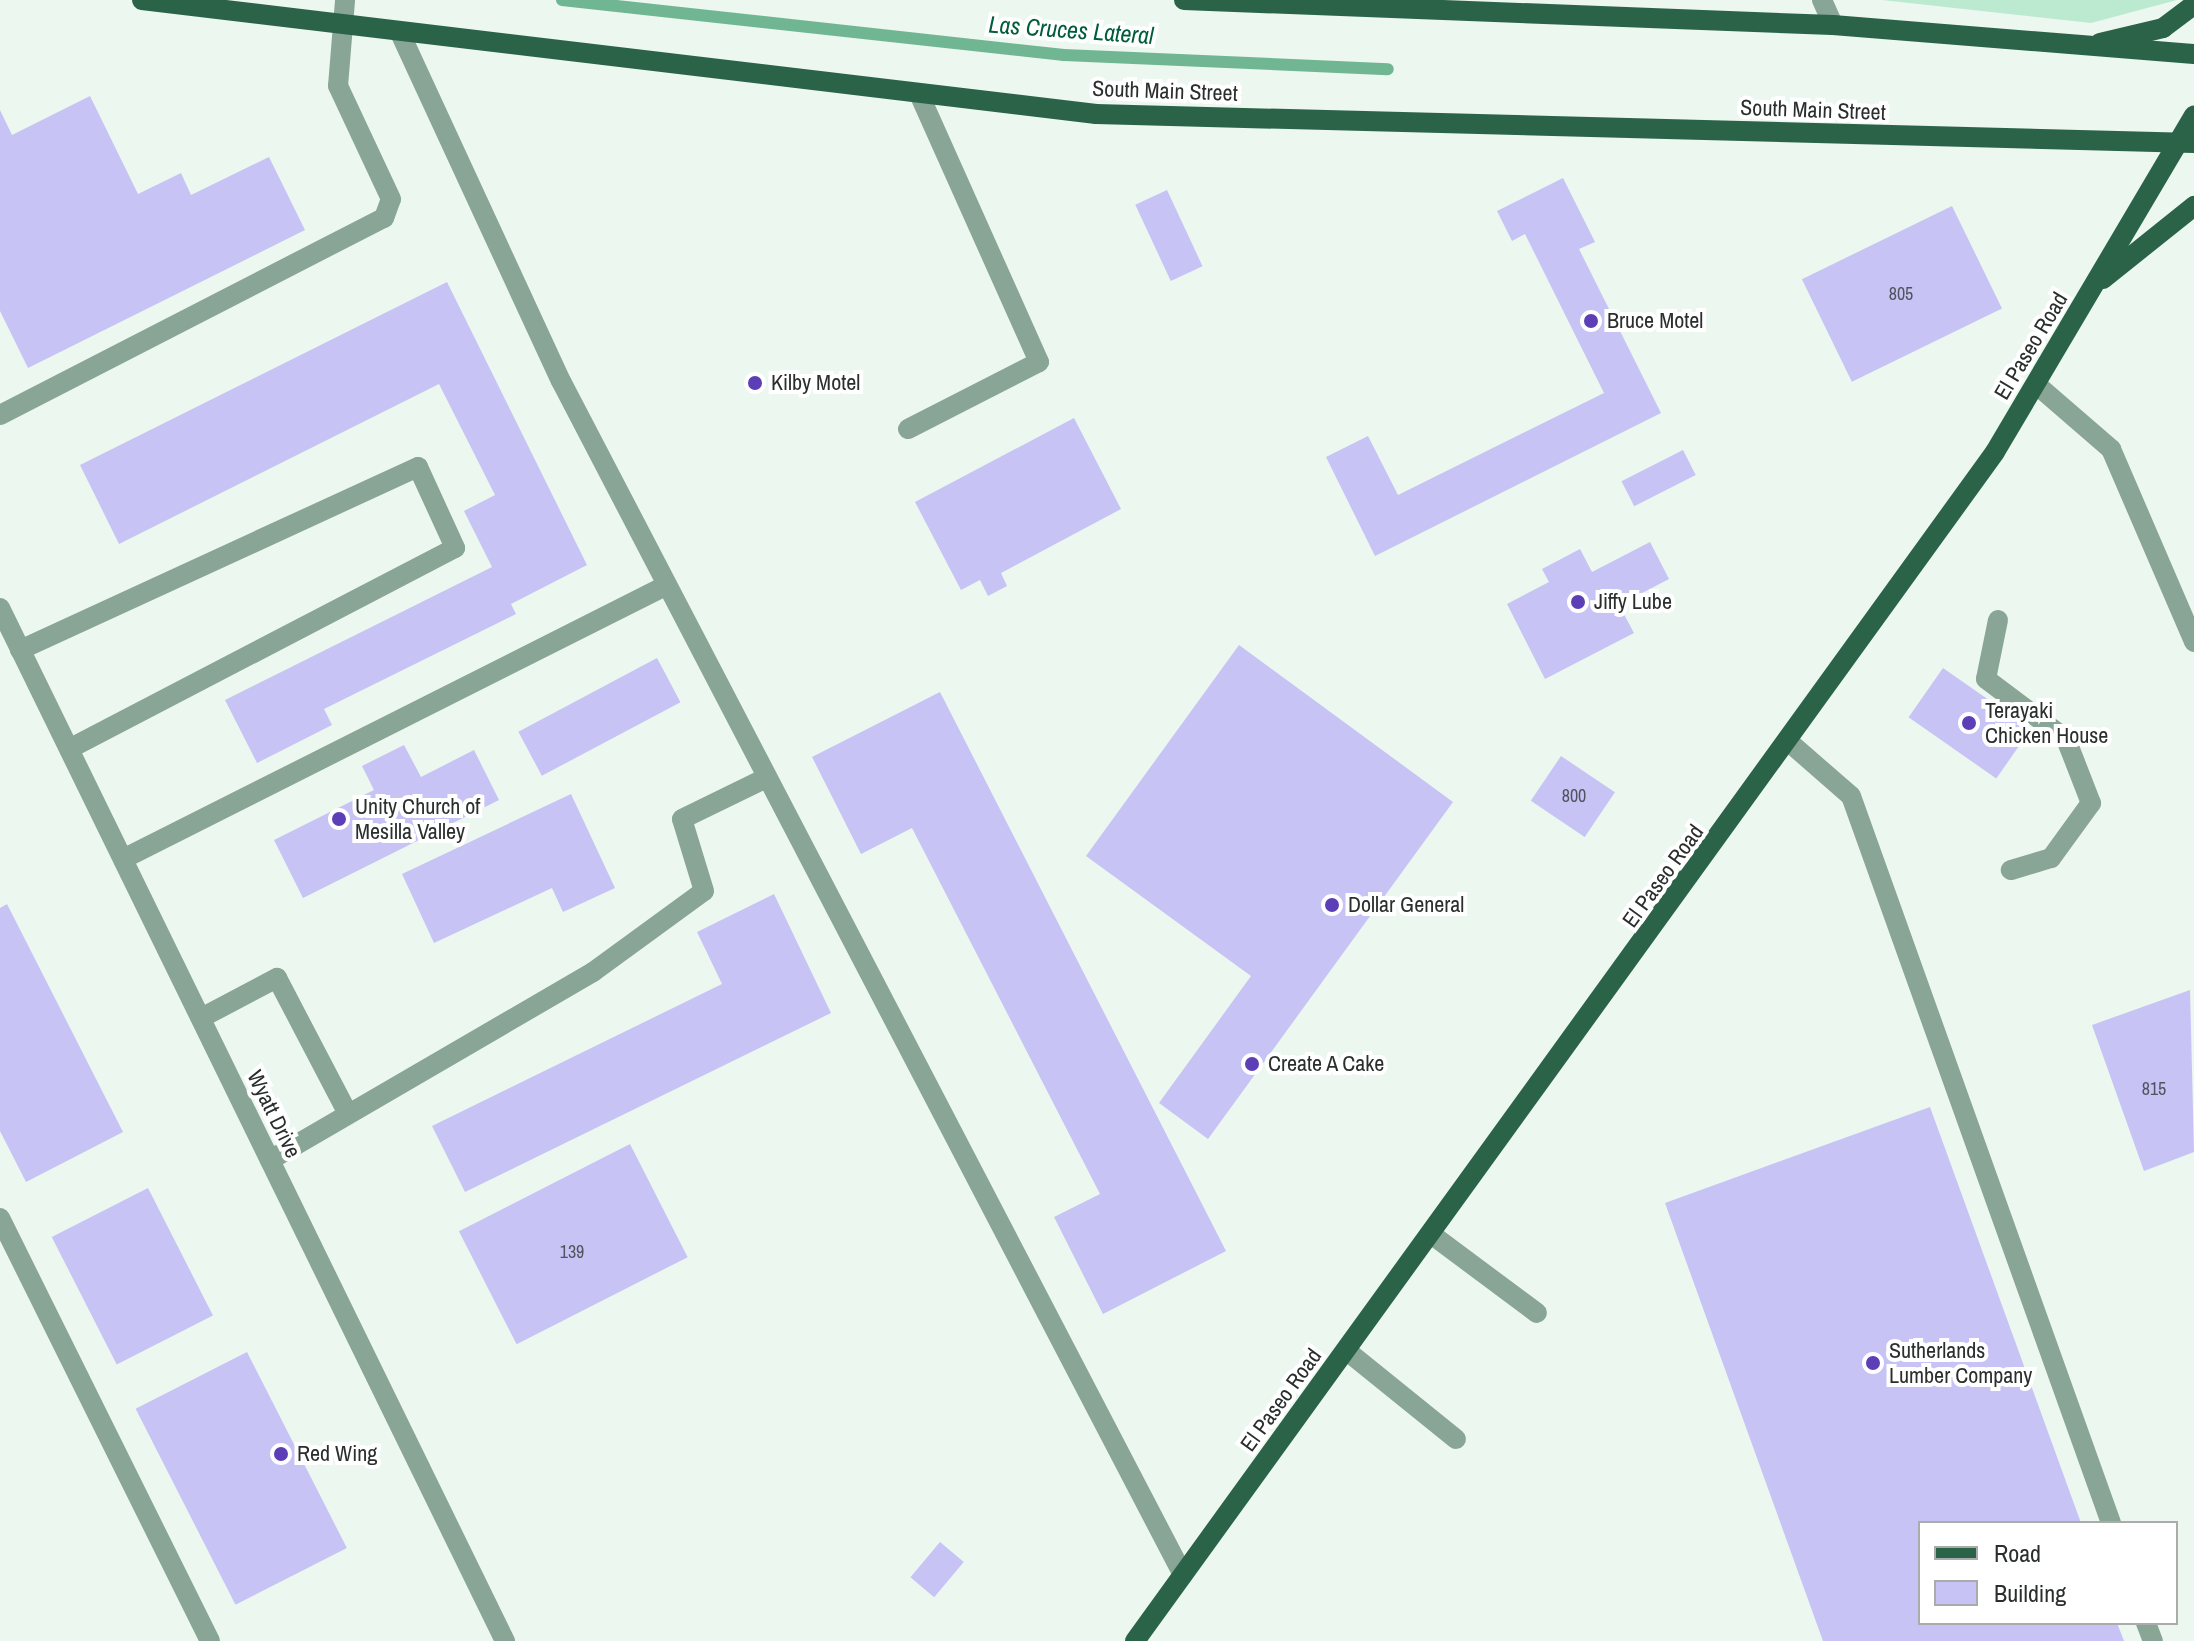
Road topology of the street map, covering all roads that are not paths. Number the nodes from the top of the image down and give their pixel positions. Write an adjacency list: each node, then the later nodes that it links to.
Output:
1 (142, 0): 8 (main road, South Main Street)
2 (345, 0): 8 (street)
3 (1184, 0): 5 (main road)
4 (1822, 0): 7 (street)
5 (1423, 5): 7 (main road)
6 (2194, 5): 10 (main road)
7 (1833, 25): 10 (main road)
8 (340, 28): 9 (main road, South Main Street); 18 (street)
9 (401, 35): 12 (main road, South Main Street); 20 (street)
10 (2088, 46): 11 (main road)
11 (2194, 54)
12 (919, 94): 14 (main road, South Main Street); 19 (street)
13 (2194, 116): 14 (main road, El Paseo Road)
14 (2186, 142): 16 (main road, El Paseo Road)
15 (2194, 206): 16 (main road)
16 (2094, 286): 17 (main road, El Paseo Road)
17 (2037, 385): 23 (street); 25 (main road, El Paseo Road)
18 (3, 407)
19 (908, 429)
20 (665, 586): 27 (street); 28 (street)
21 (0, 608): 24 (street, Wyatt Drive)
22 (1998, 620): 29 (street)
23 (2194, 642)
24 (20, 650): 26 (street, Wyatt Drive); 26 (street)
25 (1789, 742): 34 (main road, El Paseo Road); 38 (street)
26 (69, 749): 28 (street, Wyatt Drive)
27 (764, 779): 31 (street); 39 (street)
28 (123, 859): 30 (street, Wyatt Drive)
29 (2011, 870)
30 (201, 1018): 31 (street); 32 (street, Wyatt Drive)
31 (348, 1114): 32 (street)
32 (270, 1160): 41 (street, Wyatt Drive)
33 (0, 1218): 40 (street)
34 (1431, 1234): 35 (street); 36 (main road, El Paseo Road)
35 (1537, 1313)
36 (1347, 1351): 37 (street); 39 (main road, El Paseo Road)
37 (1456, 1439)
38 (2110, 1521)
39 (1183, 1575): 42 (main road, El Paseo Road)
40 (210, 1641)
41 (505, 1641)
42 (1135, 1641)

